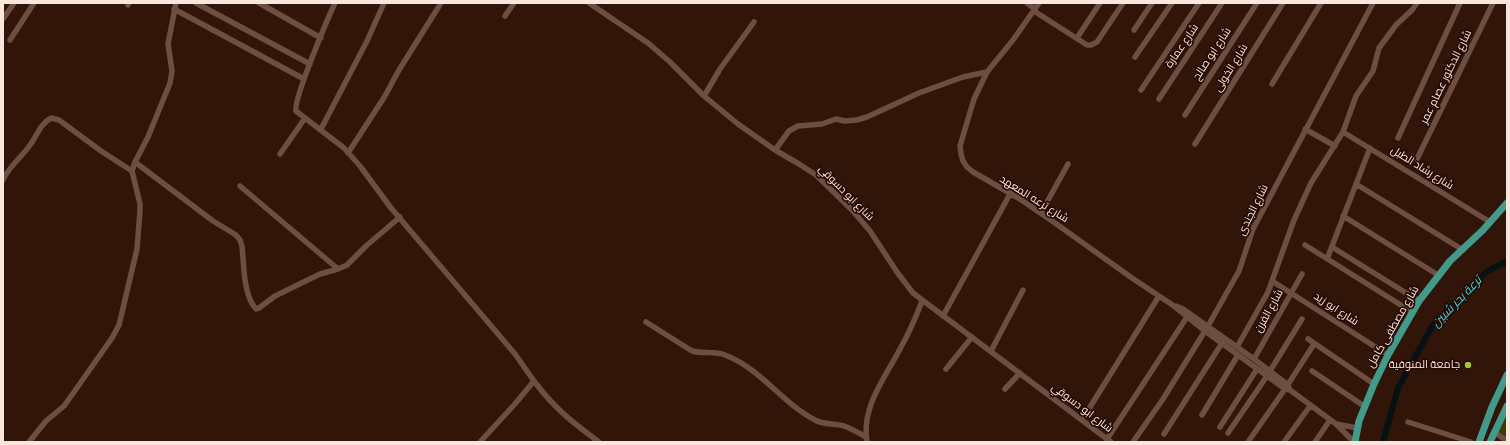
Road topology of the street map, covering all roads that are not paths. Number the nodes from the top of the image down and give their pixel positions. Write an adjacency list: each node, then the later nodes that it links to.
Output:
1 (14, 3): 29 (street)
2 (34, 3): 34 (street)
3 (196, 3): 36 (street)
4 (260, 3): 32 (street)
5 (335, 3): 32 (street)
6 (384, 3): 45 (street)
7 (440, 3): 53 (street)
8 (514, 3): 28 (street)
9 (588, 3): 25 (street, شارع ابو دسوقي)
10 (1027, 3): 27 (street)
11 (1039, 3): 27 (street, شارع ترعه المعهد)
12 (1100, 3): 33 (street)
13 (1123, 3): 33 (street)
14 (1152, 3): 31 (street)
15 (1172, 3): 35 (street)
16 (1199, 3): 40 (street)
17 (1222, 3): 42 (street, شارع عمارة)
18 (1257, 3): 43 (street, شارع ابو صالح)
19 (1283, 3): 49 (street, شارع الخولى)
20 (1321, 3): 39 (street)
21 (1373, 3): 46 (street, شارع الجندى)
22 (1417, 3): 47 (street)
23 (1460, 3): 48 (street)
24 (1493, 3): 55 (street, شارع الدكتور عصام عمر)
25 (598, 5): 41 (street, شارع ابو دسوقي)
26 (175, 6): 38 (street); 56 (street)
27 (1034, 10): 33 (street); 37 (street, شارع ترعه المعهد)
28 (505, 16)
29 (3, 19)
30 (754, 22): 41 (street)
31 (1134, 30)
32 (321, 38): 36 (street)
33 (1077, 38)
34 (10, 40)
35 (1134, 57)
36 (310, 64): 38 (street)
37 (987, 72): 52 (street); 62 (street, شارع ترعه المعهد)
38 (304, 79): 44 (street)
39 (1272, 84)
40 (1141, 90)
41 (704, 96): 52 (street, شارع ابو دسوقي)
42 (1159, 99)
43 (1184, 115)
44 (305, 118): 45 (street); 54 (street)
45 (321, 129): 53 (street)
46 (1305, 129): 50 (street); 87 (street, شارع الجندى)
47 (1343, 132): 50 (street); 51 (street, شارع رشاد الطبل)
48 (1398, 138)
49 (1195, 144)
50 (1335, 146): 75 (street)
51 (1370, 148): 60 (street); 67 (street, شارع رشاد الطبل)
52 (774, 150): 79 (street, شارع ابو دسوقي)
53 (348, 152): 66 (street)
54 (280, 154)
55 (1417, 159)
56 (134, 162): 58 (street); 72 (street)
57 (1068, 164): 64 (street)
58 (132, 171): 59 (street); 124 (street)
59 (3, 180)
60 (1356, 184): 65 (street); 70 (street)
61 (240, 186): 72 (street)
62 (1010, 194): 64 (street, شارع ترعه المعهد); 83 (street)
63 (1507, 203): 67 (main road, شارع مصطفى كامل)
64 (1041, 213): 78 (street, شارع ترعه المعهد)
65 (1343, 216): 69 (street); 74 (street)
66 (400, 217): 72 (street); 104 (street)
67 (1490, 222): 70 (main road, شارع مصطفى كامل)
68 (1304, 245): 71 (street)
69 (1332, 247): 71 (street); 80 (street)
70 (1462, 250): 74 (main road, شارع مصطفى كامل)
71 (1327, 259): 82 (street)
72 (338, 269)
73 (1302, 274): 77 (street, شارع الفرن)
74 (1438, 275): 80 (main road, شارع مصطفى كامل)
75 (1272, 280): 77 (street, شارع ابو زيد); 92 (street)
76 (1023, 290): 93 (street)
77 (1291, 293): 95 (street, شارع ابو زيد); 97 (street, شارع الفرن)
78 (1159, 296): 81 (street, شارع ترعه المعهد); 112 (street)
79 (922, 301): 83 (street, شارع ابو دسوقي); 121 (street)
80 (1419, 301): 82 (main road, شارع مصطفى كامل)
81 (1174, 306): 84 (street, شارع ترعه المعهد); 87 (street, شارع ترعه المعهد)
82 (1412, 312): 95 (main road, شارع مصطفى كامل)
83 (943, 316): 88 (street, شارع ابو دسوقي)
84 (1187, 317): 87 (street, شارع ترعه المعهد); 122 (street)
85 (1302, 319): 102 (street)
86 (646, 322): 121 (street)
87 (1207, 328): 90 (street, شارع ترعه المعهد); 92 (street, شارع ترعه المعهد); 127 (street, شارع الجندى)
88 (972, 337): 93 (street, شارع ابو دسوقي); 98 (street)
89 (1308, 339): 91 (street)
90 (1222, 343): 94 (street, شارع ترعه المعهد); 120 (street)
91 (1314, 344): 105 (street); 106 (street)
92 (1237, 347): 96 (street, شارع ترعه المعهد)
93 (991, 351): 101 (street, شارع ابو دسوقي)
94 (1238, 354): 96 (street, شارع ترعه المعهد); 111 (street)
95 (1388, 355): 105 (main road, شارع مصطفى كامل)
96 (1246, 357): 97 (street, شارع ترعه المعهد); 99 (street, شارع ترعه المعهد)
97 (1254, 359): 102 (street, شارع ترعه المعهد)
98 (946, 369)
99 (1257, 369): 102 (street, شارع ترعه المعهد); 116 (street)
100 (1312, 371): 109 (street)
101 (1020, 373): 107 (street); 112 (street, شارع ابو دسوقي)
102 (1269, 373): 106 (street, شارع ترعه المعهد); 119 (street)
103 (1507, 375): 133 (main road)
104 (534, 381): 125 (street); 126 (street)
105 (1374, 384): 109 (main road, شارع مصطفى كامل)
106 (1288, 388): 108 (street, شارع ترعه المعهد); 128 (street)
107 (1005, 389)
108 (1310, 406): 113 (street, شارع ترعه المعهد); 129 (street)
109 (1364, 406): 117 (main road, شارع مصطفى كامل)
110 (1507, 406): 118 (main road)
111 (1202, 415)
112 (1082, 420): 122 (street, شارع ابو دسوقي)
113 (1330, 420): 115 (street, شارع ترعه المعهد); 130 (street)
114 (1408, 422): 132 (street)
115 (1336, 424): 117 (street, شارع ترعه المعهد); 131 (street, شارع ترعه المعهد)
116 (1220, 426)
117 (1357, 428): 131 (main road, شارع مصطفى كامل)
118 (1494, 432): 123 (street); 134 (main road)
119 (1228, 433)
120 (1164, 434)
121 (867, 439)
122 (1109, 440)
123 (1507, 441)
124 (29, 442)
125 (480, 442)
126 (599, 442)
127 (1133, 442)
128 (1248, 442)
129 (1284, 442)
130 (1315, 442)
131 (1354, 442)
132 (1471, 442)
133 (1479, 442)
134 (1490, 442)

